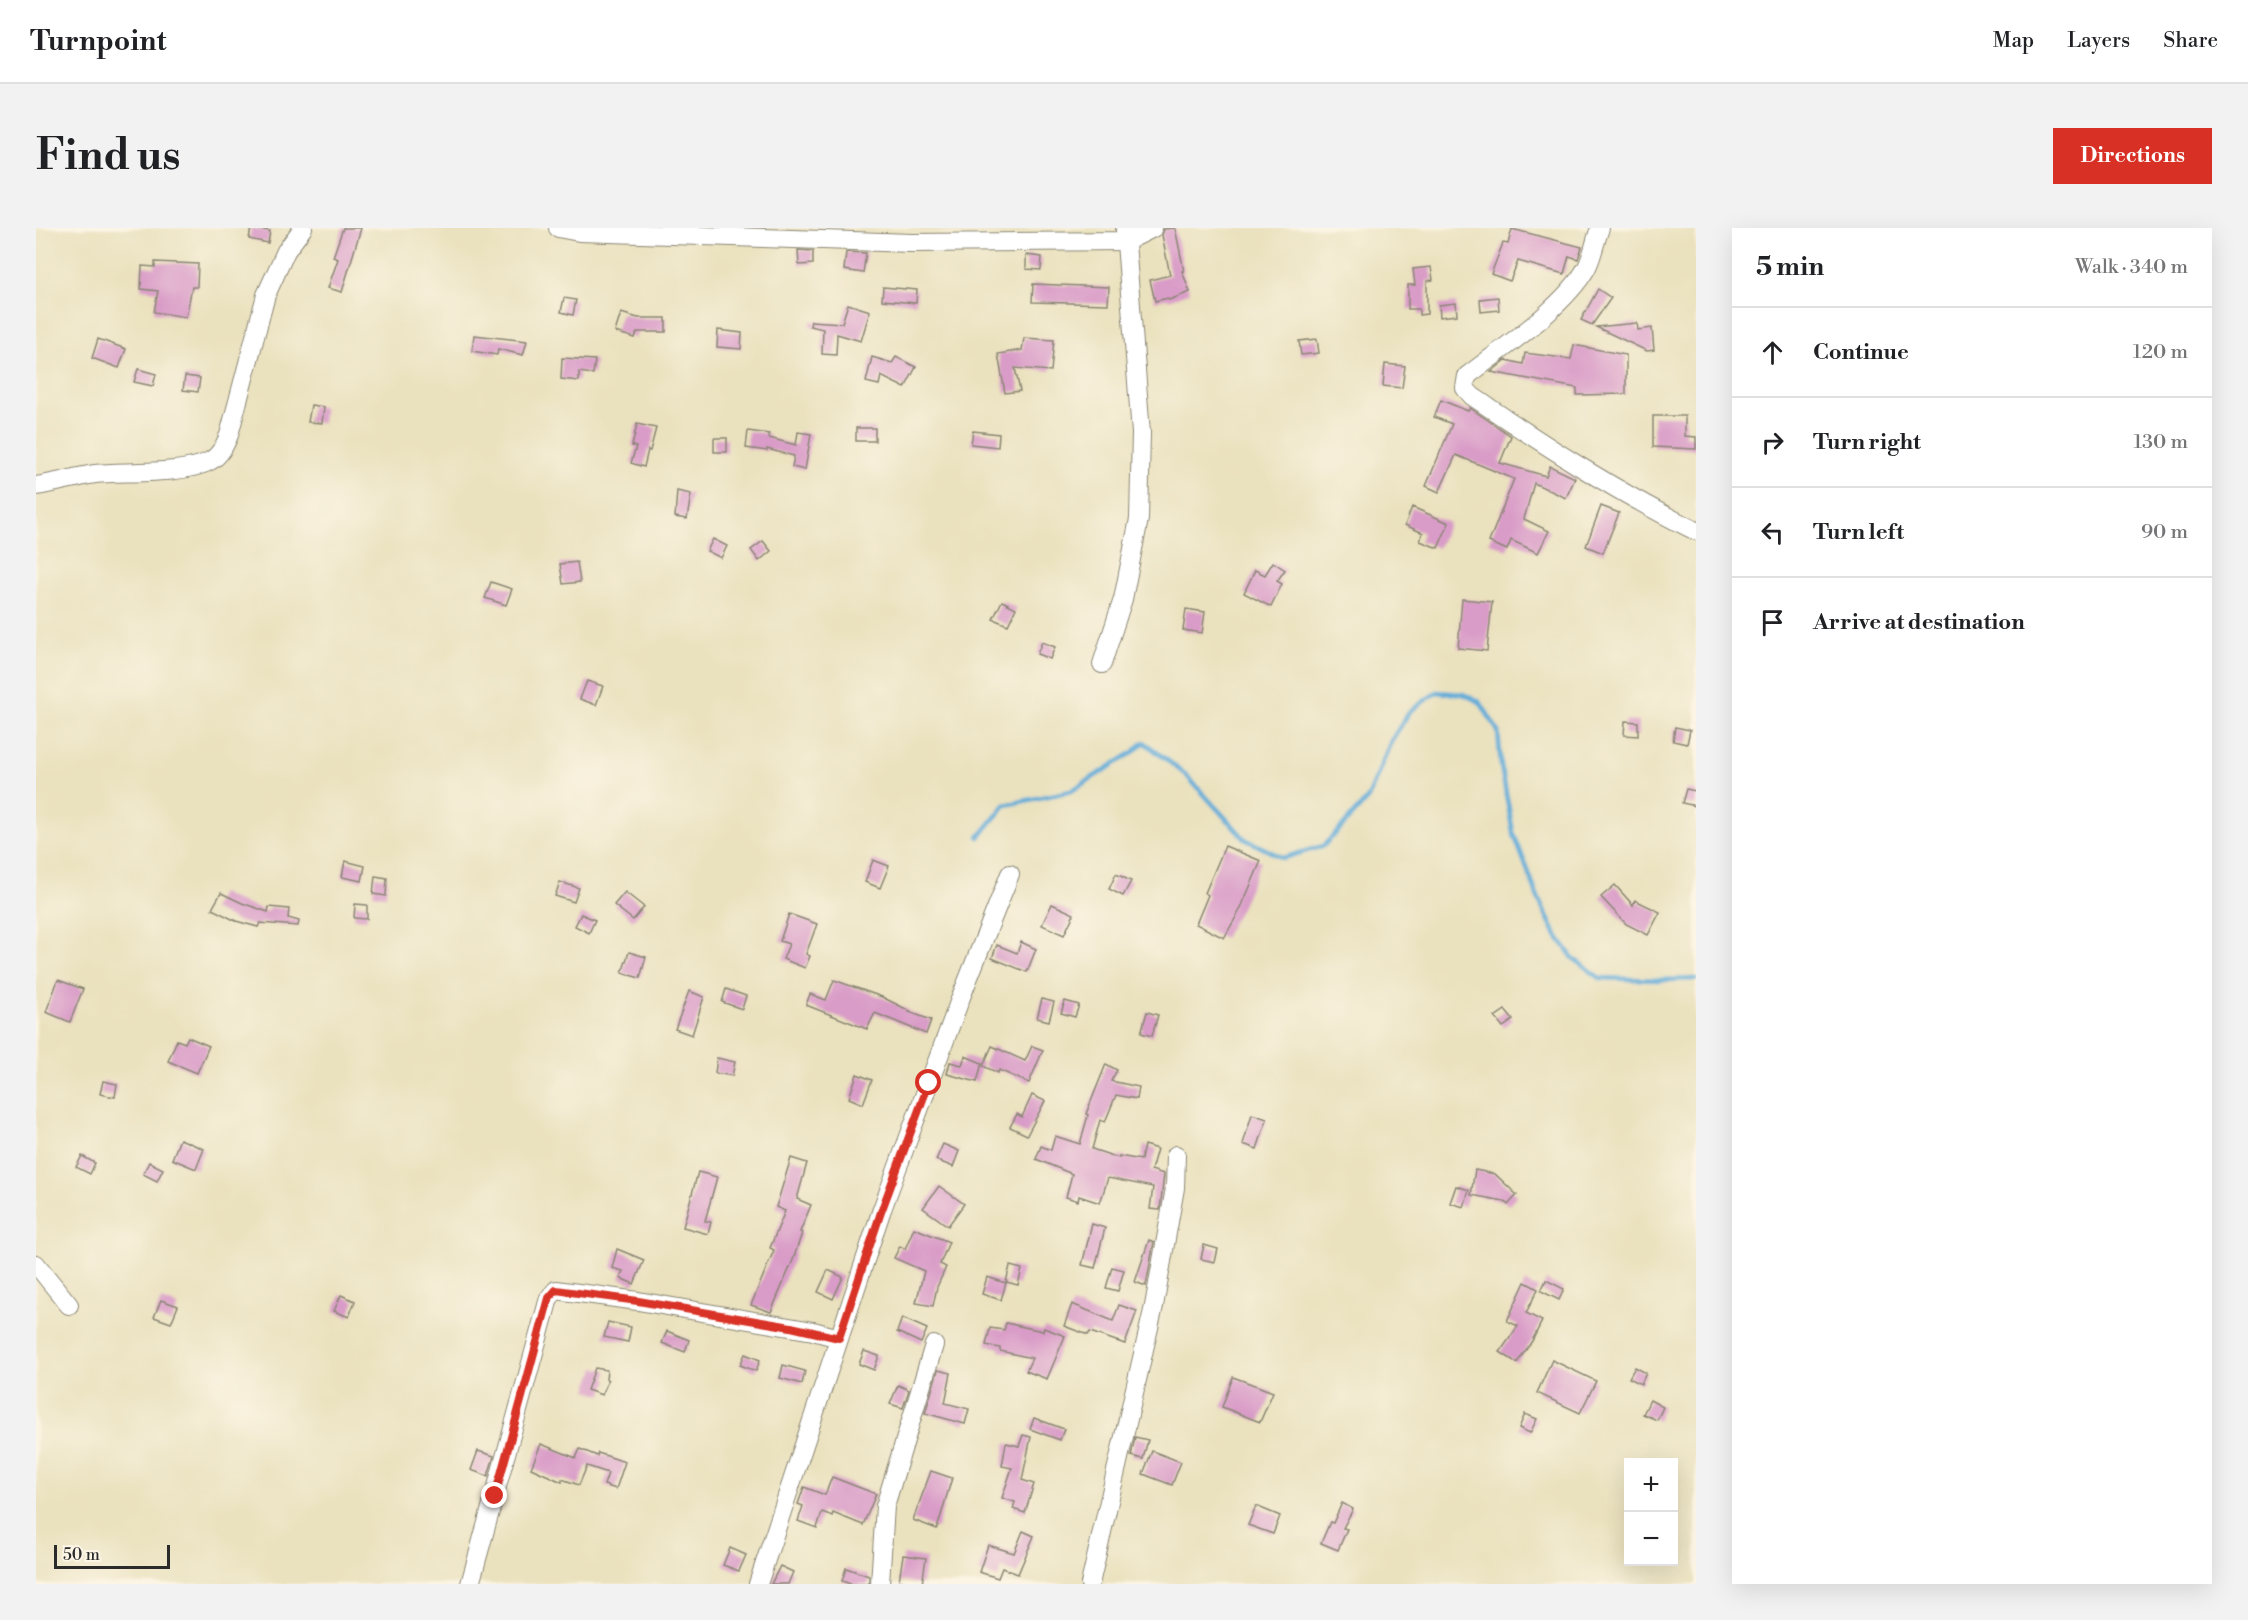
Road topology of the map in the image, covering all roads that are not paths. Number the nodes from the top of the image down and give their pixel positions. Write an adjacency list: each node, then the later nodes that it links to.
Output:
1 (303, 228): 6 (street)
2 (558, 228): 5 (street)
3 (1153, 228): 5 (street)
4 (1600, 228): 7 (street)
5 (1126, 234): 8 (street)
6 (36, 486)
7 (1696, 531)
8 (1102, 664)
9 (1010, 874): 13 (street)
10 (1176, 1155): 18 (street)
11 (36, 1264): 12 (street)
12 (69, 1305)
13 (839, 1338): 15 (street); 16 (street)
14 (934, 1345): 17 (street)
15 (470, 1584)
16 (758, 1584)
17 (880, 1584)
18 (1090, 1584)

